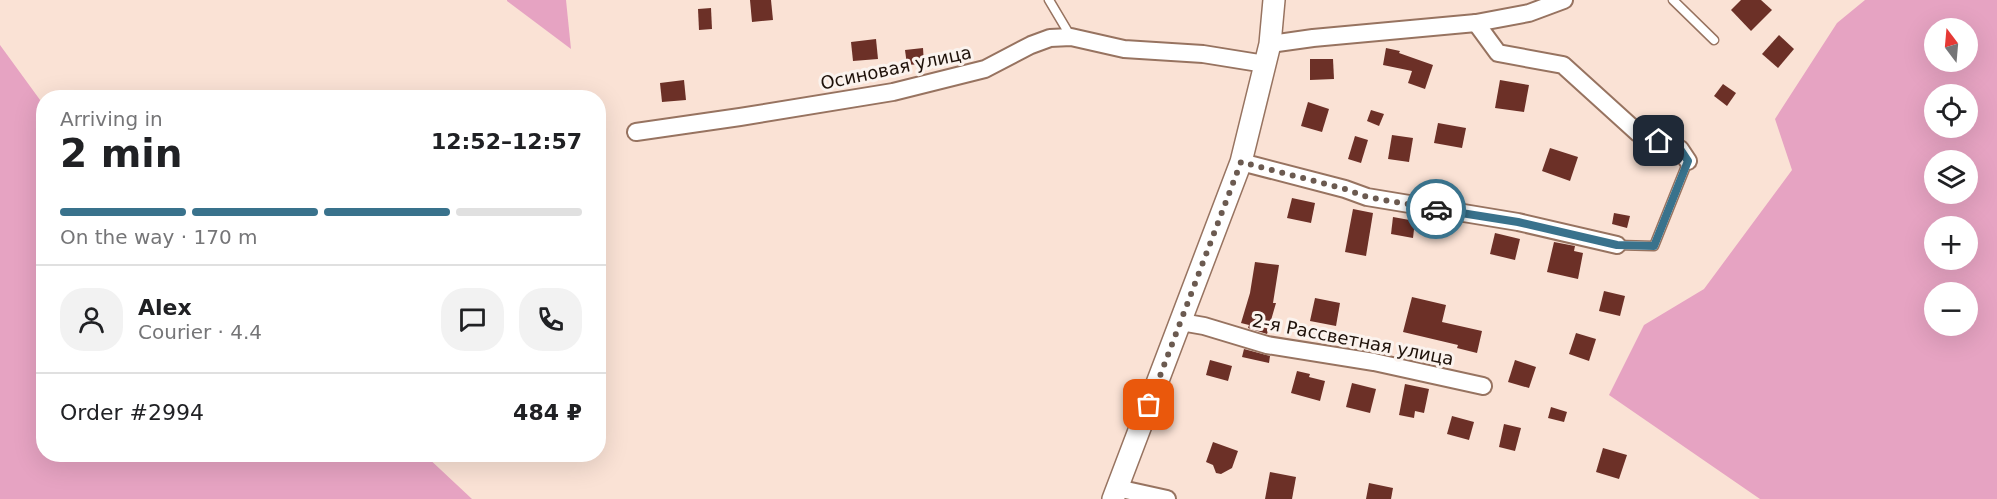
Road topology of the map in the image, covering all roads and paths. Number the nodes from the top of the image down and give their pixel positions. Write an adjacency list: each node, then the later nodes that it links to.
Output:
1 (1049, 0): 6 (lane)
2 (1274, 0): 8 (street)
3 (1564, 0): 5 (street, Осиновая улица)
4 (1673, 0): 7 (lane)
5 (1476, 23): 8 (street, Осиновая улица); 10 (street)
6 (1071, 37): 8 (street, Осиновая улица); 9 (street, Осиновая улица)
7 (1714, 40)
8 (1268, 54): 11 (street)
9 (636, 132)
10 (1688, 161): 12 (lane)
11 (1241, 162): 12 (street); 13 (street)
12 (1617, 245)
13 (1181, 322): 14 (street, 2-я Рассветная улица); 15 (street)
14 (1483, 386)
15 (1115, 494): 16 (street)
16 (1167, 499)

